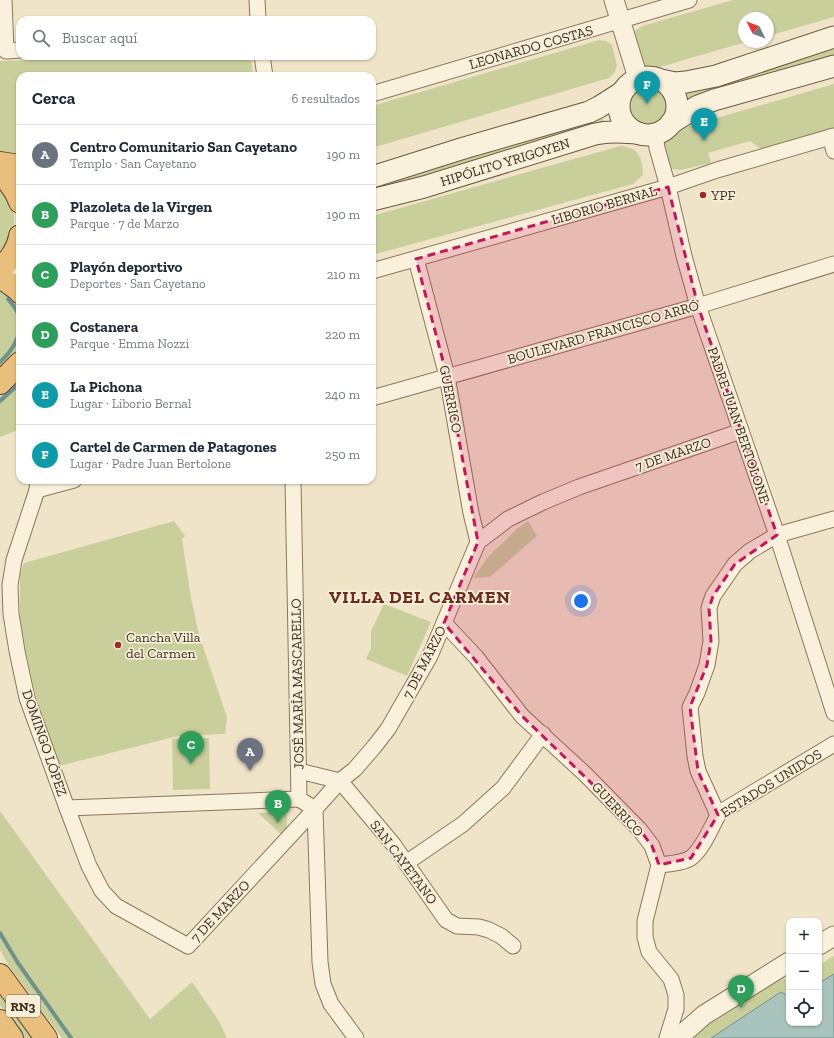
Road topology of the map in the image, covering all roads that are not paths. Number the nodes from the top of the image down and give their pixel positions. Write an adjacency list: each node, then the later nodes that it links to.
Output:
1 (4, 0): 8 (street)
2 (257, 0): 5 (street)
3 (614, 0): 6 (street)
4 (689, 0): 6 (street, LEONARDO COSTAS)
5 (258, 16)
6 (621, 21): 12 (street); 14 (street, LEONARDO COSTAS)
7 (834, 37): 13 (main road)
8 (13, 50)
9 (263, 60): 11 (street)
10 (834, 66): 16 (main road)
11 (264, 72)
12 (638, 78): 13 (main road); 15 (main road)
13 (661, 80): 16 (main road)
14 (376, 93)
15 (622, 93): 16 (main road); 22 (main road, HIPÓLITO YRIGOYEN)
16 (655, 130): 23 (street, PADRE JUAN BERTOLONE); 25 (main road, HIPÓLITO YRIGOYEN)
17 (832, 136): 18 (street); 23 (street, LIBORIO BERNAL)
18 (834, 151)
19 (0, 163): 20 (highway)
20 (16, 165)
21 (0, 174): 24 (highway)
22 (376, 176)
23 (668, 187): 27 (street, LIBORIO BERNAL); 35 (street, PADRE JUAN BERTOLONE)
24 (16, 192)
25 (376, 199)
26 (16, 247): 29 (highway)
27 (416, 259): 30 (street, LIBORIO BERNAL); 38 (street, GUERRICO)
28 (834, 264): 35 (street, BOULEVARD FRANCISCO ARRÓ)
29 (0, 270)
30 (376, 270)
31 (16, 272): 32 (main road)
32 (0, 274)
33 (0, 277): 34 (highway)
34 (16, 288)
35 (698, 306): 38 (street, BOULEVARD FRANCISCO ARRÓ); 41 (street, PADRE JUAN BERTOLONE)
36 (16, 367): 39 (highway)
37 (16, 370): 39 (highway)
38 (447, 376): 40 (street, BOULEVARD FRANCISCO ARRÓ); 46 (street, GUERRICO)
39 (0, 383)
40 (376, 397)
41 (741, 431): 45 (street, PADRE JUAN BERTOLONE); 46 (street, 7 DE MARZO)
42 (293, 484): 51 (street, JOSÉ MARÍA MASCARELLO)
43 (37, 485): 54 (street, DOMINGO LÓPEZ)
44 (834, 519): 45 (street)
45 (777, 535): 48 (street, PADRE JUAN BERTOLONE); 56 (street)
46 (478, 542): 47 (street, 7 DE MARZO)
47 (444, 623): 49 (street, GUERRICO); 52 (street, 7 DE MARZO)
48 (834, 713)
49 (543, 734): 57 (street); 58 (street, GUERRICO)
50 (834, 744): 56 (street, ESTADOS UNIDOS)
51 (299, 770): 52 (street); 53 (street, JOSÉ MARÍA MASCARELLO)
52 (340, 781): 55 (street, 7 DE MARZO); 57 (street, SAN CAYETANO)
53 (300, 799): 54 (street); 55 (street)
54 (67, 808): 61 (street, DOMINGO LÓPEZ)
55 (315, 809): 61 (street, 7 DE MARZO); 68 (street)
56 (718, 815): 58 (street, ESTADOS UNIDOS)
57 (406, 863): 62 (street, SAN CAYETANO)
58 (659, 865): 69 (street)
59 (834, 936): 60 (street)
60 (822, 942)
61 (188, 946)
62 (513, 946)
63 (786, 964): 70 (street)
64 (0, 974): 67 (highway, RN3)
65 (0, 1020): 66 (highway, RN3)
66 (12, 1038)
67 (46, 1038)
68 (356, 1038)
69 (667, 1038)
70 (678, 1038)

